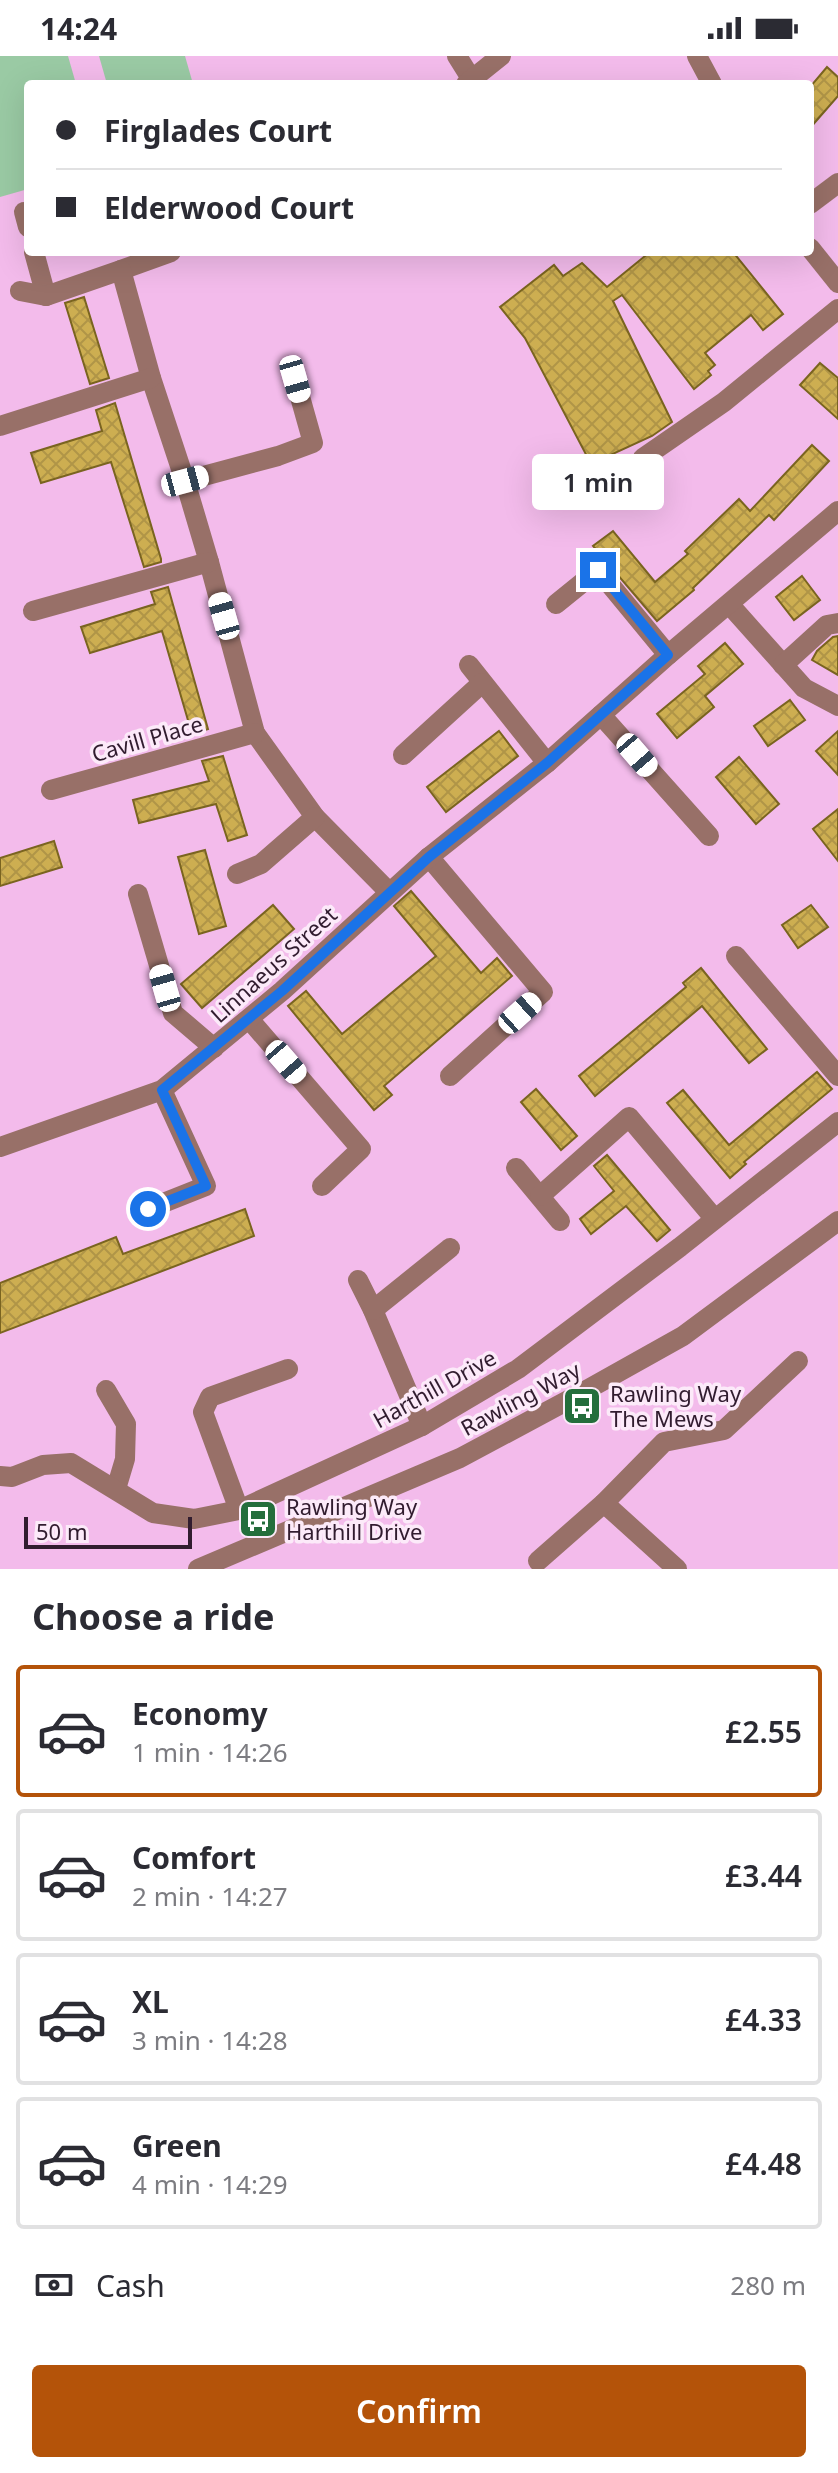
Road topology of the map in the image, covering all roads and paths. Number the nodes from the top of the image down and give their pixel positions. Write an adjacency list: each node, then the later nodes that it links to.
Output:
1 (457, 56): 4 (street)
2 (501, 56): 5 (street)
3 (697, 56): 6 (street)
4 (468, 80)
5 (471, 80)
6 (710, 80)
7 (838, 183): 8 (street)
8 (814, 201)
9 (814, 253): 13 (street)
10 (35, 256): 15 (street)
11 (160, 256): 12 (street)
12 (121, 270): 15 (street); 17 (street)
13 (838, 283)
14 (20, 291): 15 (street)
15 (46, 296)
16 (838, 309): 20 (street)
17 (151, 378): 19 (street); 21 (street)
18 (295, 379): 21 (street)
19 (0, 426)
20 (643, 458)
21 (185, 481): 23 (street)
22 (838, 511): 25 (street, Linnaeus Street)
23 (209, 562): 26 (street); 34 (street)
24 (556, 604): 28 (street)
25 (729, 604): 28 (street, Linnaeus Street); 30 (street)
26 (33, 611)
27 (838, 623): 30 (street)
28 (668, 655): 33 (street, Linnaeus Street)
29 (469, 665): 31 (street)
30 (783, 665): 32 (street)
31 (482, 683): 35 (street); 36 (street)
32 (838, 706)
33 (601, 715): 36 (street, Linnaeus Street); 39 (street)
34 (255, 733): 37 (street, Cavill Place); 38 (street)
35 (403, 755)
36 (547, 763): 40 (street, Linnaeus Street)
37 (51, 790)
38 (315, 817): 41 (street); 42 (street)
39 (709, 836)
40 (429, 857): 42 (street, Linnaeus Street); 47 (street)
41 (237, 874)
42 (389, 892): 45 (street, Linnaeus Street)
43 (138, 894): 46 (street)
44 (736, 956): 48 (street)
45 (249, 1019): 46 (street, Linnaeus Street); 53 (street)
46 (214, 1048): 49 (street, Linnaeus Street)
47 (450, 1076)
48 (838, 1076)
49 (162, 1090): 51 (street, Linnaeus Street); 55 (street)
50 (838, 1122): 56 (street, Harthill Drive)
51 (0, 1147)
52 (516, 1168): 54 (street)
53 (322, 1186)
54 (540, 1196): 56 (street); 57 (street)
55 (148, 1209)
56 (714, 1218): 65 (street, Harthill Drive)
57 (560, 1221)
58 (838, 1221): 71 (street, Rawling Way)
59 (450, 1248): 61 (street)
60 (358, 1280): 61 (street)
61 (373, 1310): 65 (street)
62 (798, 1361): 68 (street)
63 (288, 1369): 69 (street)
64 (106, 1390): 67 (street)
65 (422, 1426): 69 (street, Harthill Drive)
66 (0, 1476): 67 (street, Harthill Drive)
67 (116, 1489): 69 (street, Harthill Drive)
68 (604, 1503): 70 (street); 72 (street)
69 (239, 1510)
70 (538, 1561)
71 (198, 1569)
72 (677, 1569)

